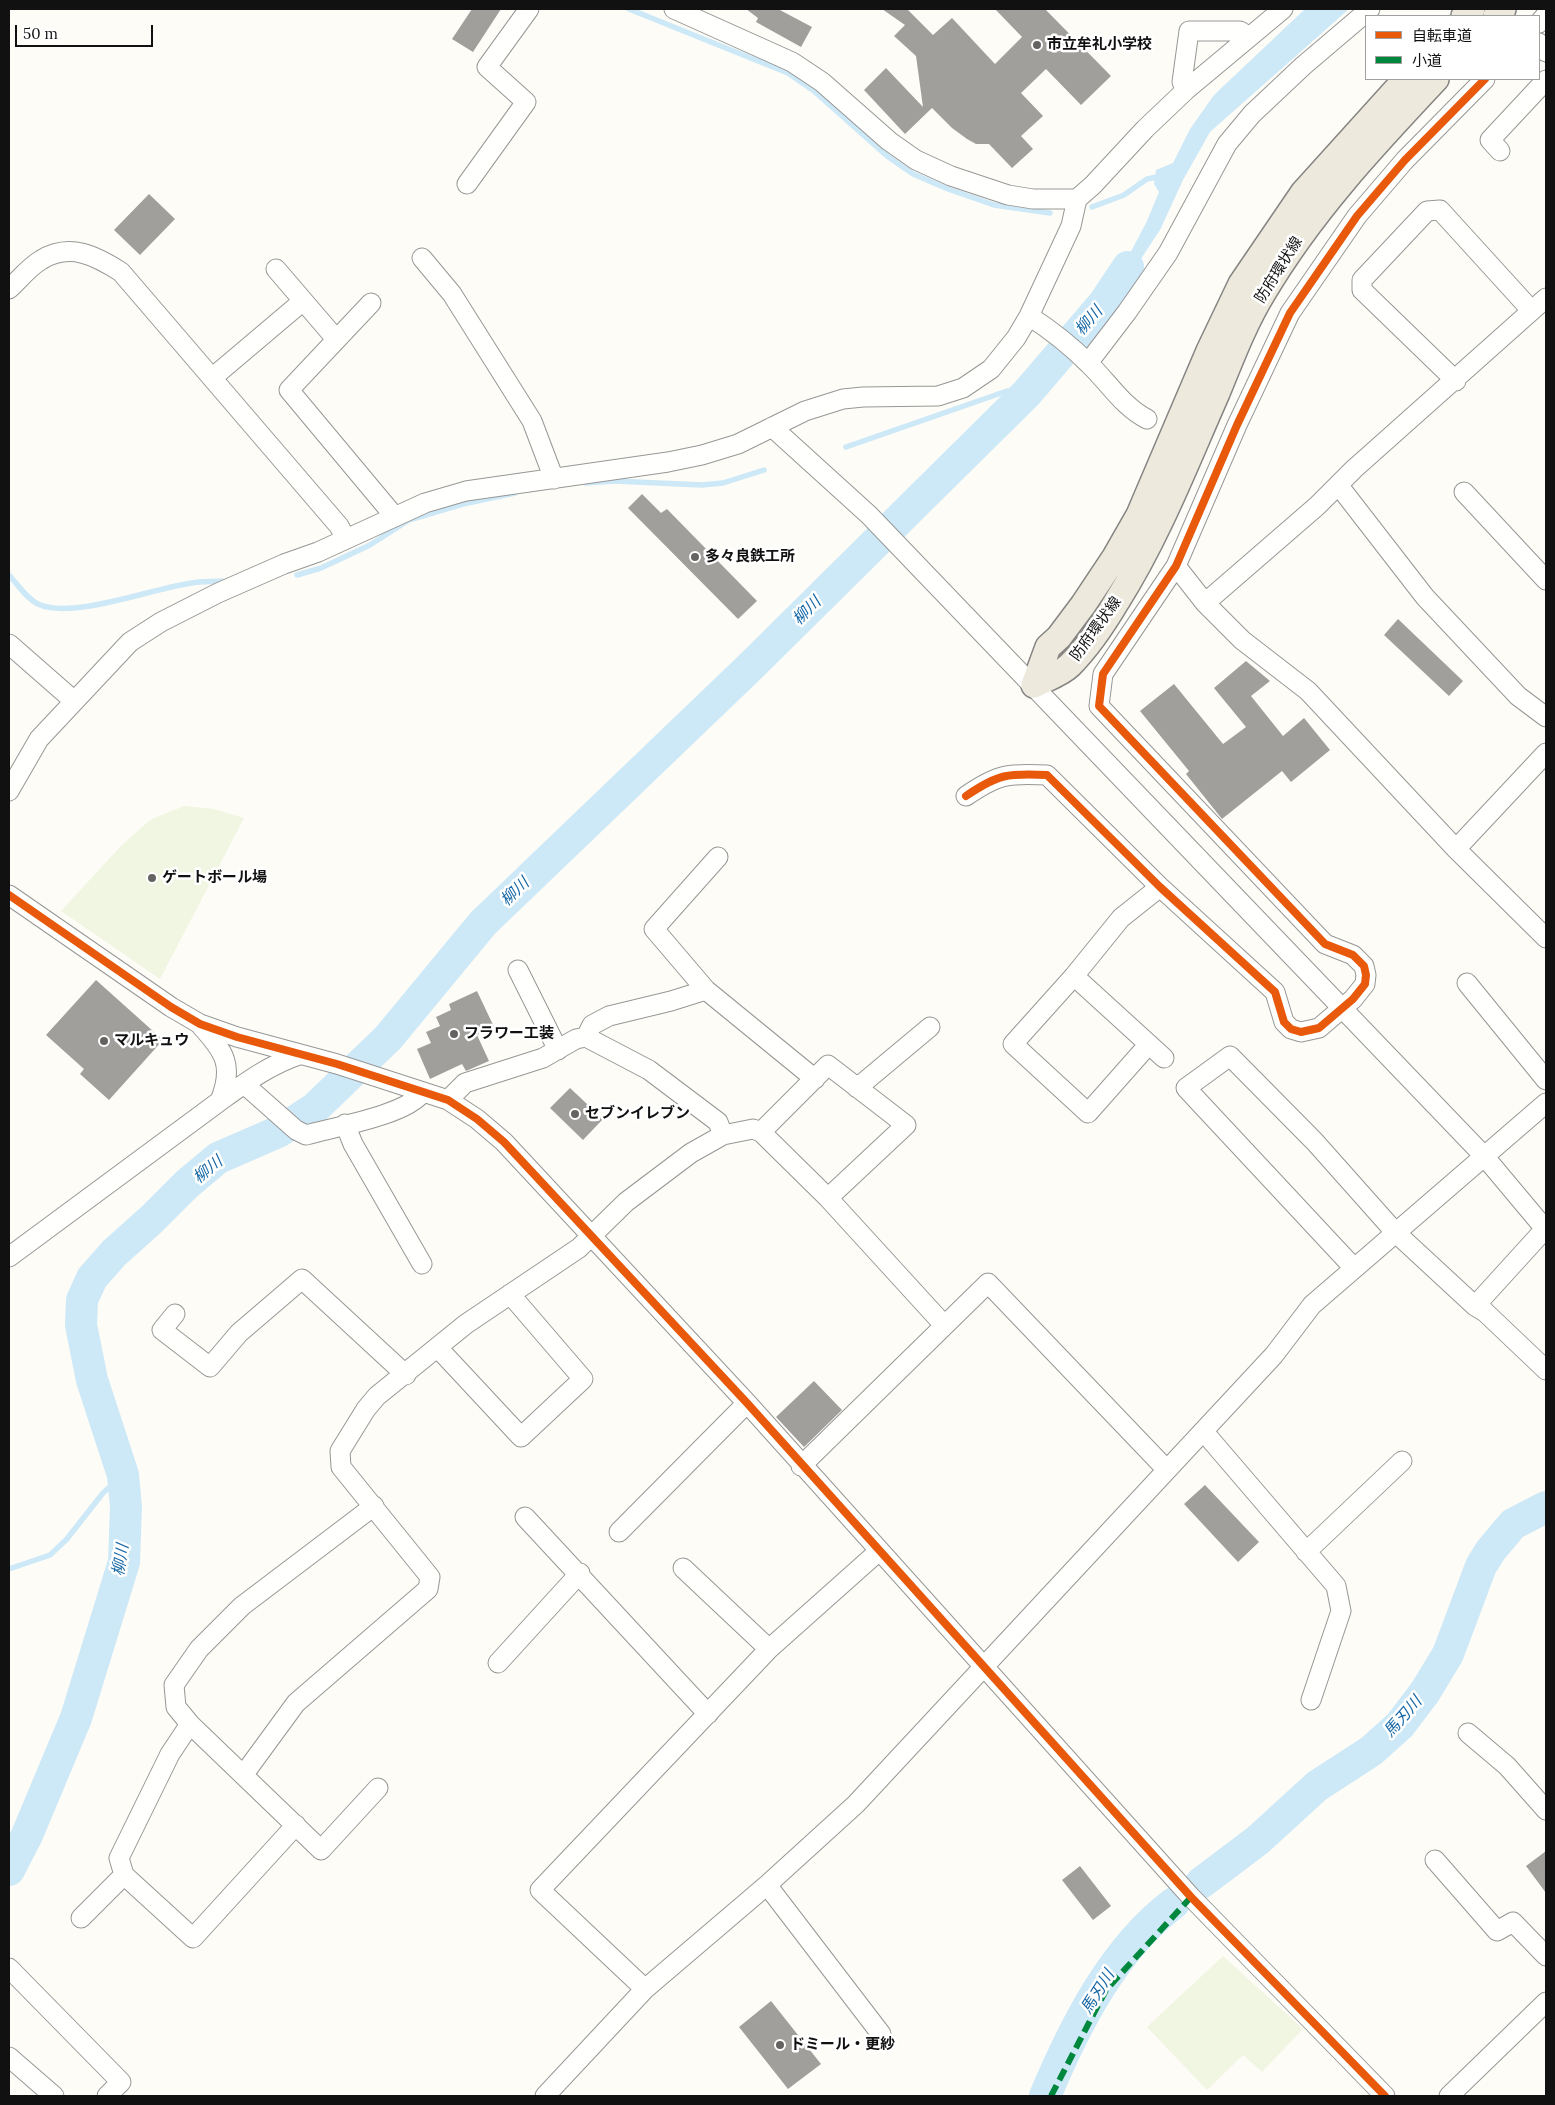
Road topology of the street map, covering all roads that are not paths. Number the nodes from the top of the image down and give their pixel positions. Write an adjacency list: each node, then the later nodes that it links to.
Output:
1 (529, 9): 12 (street)
2 (674, 9): 13 (street)
3 (1283, 9): 5 (street)
4 (1370, 9): 23 (street)
5 (1249, 37): 10 (street); 10 (street)
6 (1405, 80): 37 (main road, 防府環状線)
7 (1435, 80): 37 (main road, 防府環状線)
8 (1483, 80): 33 (street)
9 (1546, 80): 11 (street)
10 (1186, 90): 13 (street)
11 (1500, 151)
12 (467, 184)
13 (1077, 199): 21 (street)
14 (422, 258): 28 (street)
15 (276, 269): 18 (street)
16 (9, 289): 24 (street)
17 (1546, 298): 20 (street)
18 (304, 301): 22 (street); 24 (street)
19 (371, 303): 22 (street)
20 (1532, 310): 25 (street); 25 (street)
21 (1029, 316): 23 (street); 27 (street)
22 (336, 340): 31 (street)
23 (1086, 361): 26 (street)
24 (212, 378): 32 (street)
25 (1456, 380): 29 (street)
26 (1147, 419)
27 (772, 427): 28 (street); 37 (street)
28 (554, 479): 31 (street)
29 (1339, 486): 35 (street); 39 (street)
30 (1464, 492): 34 (street)
31 (395, 517): 32 (street)
32 (346, 540): 38 (street)
33 (1176, 566): 35 (street); 52 (street)
34 (1546, 580)
35 (1205, 603): 43 (street)
36 (9, 644): 38 (street)
37 (1034, 685): 52 (street)
38 (73, 700): 41 (street)
39 (1546, 718)
40 (1546, 753): 43 (street)
41 (9, 791)
42 (966, 796): 45 (street)
43 (1456, 849): 47 (street)
44 (718, 857): 51 (street)
45 (1160, 887): 49 (street); 52 (street)
46 (9, 895): 53 (street)
47 (1546, 938)
48 (518, 970): 57 (street)
49 (1074, 976): 56 (street); 56 (street)
50 (1467, 983): 61 (street)
51 (706, 990): 55 (street); 60 (street)
52 (1342, 1007): 71 (street)
53 (200, 1024): 58 (street); 66 (street)
54 (930, 1027): 63 (street)
55 (586, 1036): 57 (street); 70 (street)
56 (1149, 1044): 59 (street)
57 (558, 1050): 65 (street)
58 (299, 1055): 62 (street); 64 (street)
59 (1164, 1058)
60 (814, 1079): 63 (street); 69 (street)
61 (1546, 1080)
62 (244, 1084): 66 (street); 68 (street)
63 (857, 1088): 72 (street)
64 (422, 1093): 65 (street); 68 (street)
65 (448, 1100): 75 (street)
66 (220, 1101): 76 (street)
67 (1546, 1103): 71 (street)
68 (345, 1124): 77 (street)
69 (761, 1132): 70 (street); 72 (street)
70 (723, 1135): 75 (street)
71 (1484, 1156): 73 (street); 74 (street)
72 (828, 1198): 82 (street)
73 (1546, 1230): 80 (street)
74 (1395, 1232): 78 (street); 78 (street); 80 (street)
75 (591, 1237): 79 (street); 86 (street)
76 (9, 1257)
77 (422, 1264)
78 (1354, 1268): 87 (street)
79 (510, 1294): 83 (street); 83 (street)
80 (1474, 1306): 84 (street)
81 (175, 1314): 85 (street)
82 (944, 1325): 89 (street); 90 (street)
83 (438, 1348): 85 (street)
84 (1545, 1365)
85 (406, 1375): 91 (street)
86 (746, 1403): 89 (street); 93 (street)
87 (1204, 1432): 90 (street); 95 (street)
88 (1402, 1461): 95 (street)
89 (802, 1466): 94 (street)
90 (1167, 1470): 100 (street)
91 (374, 1506): 103 (street); 105 (street)
92 (525, 1517): 97 (street)
93 (619, 1532)
94 (879, 1551): 98 (street); 100 (street)
95 (1306, 1552): 101 (street)
96 (683, 1568): 98 (street)
97 (580, 1573): 99 (street); 102 (street)
98 (769, 1649): 102 (street)
99 (498, 1662)
100 (985, 1667): 111 (street); 122 (street)
101 (1311, 1700)
102 (708, 1714): 115 (street)
103 (190, 1724): 105 (street); 110 (street)
104 (1468, 1733): 107 (street)
105 (244, 1774): 108 (street)
106 (378, 1788): 108 (street)
107 (1546, 1810)
108 (296, 1825): 110 (street)
109 (1434, 1860): 113 (street)
110 (124, 1875): 112 (street)
111 (767, 1885): 115 (street); 117 (street)
112 (81, 1918)
113 (1546, 1956)
114 (9, 1968): 120 (street)
115 (645, 1989): 121 (street)
116 (1546, 2002): 123 (street)
117 (881, 2034)
118 (9, 2057): 119 (street)
119 (54, 2096)
120 (107, 2096)
121 (545, 2096)
122 (1385, 2096)
123 (1449, 2096)

